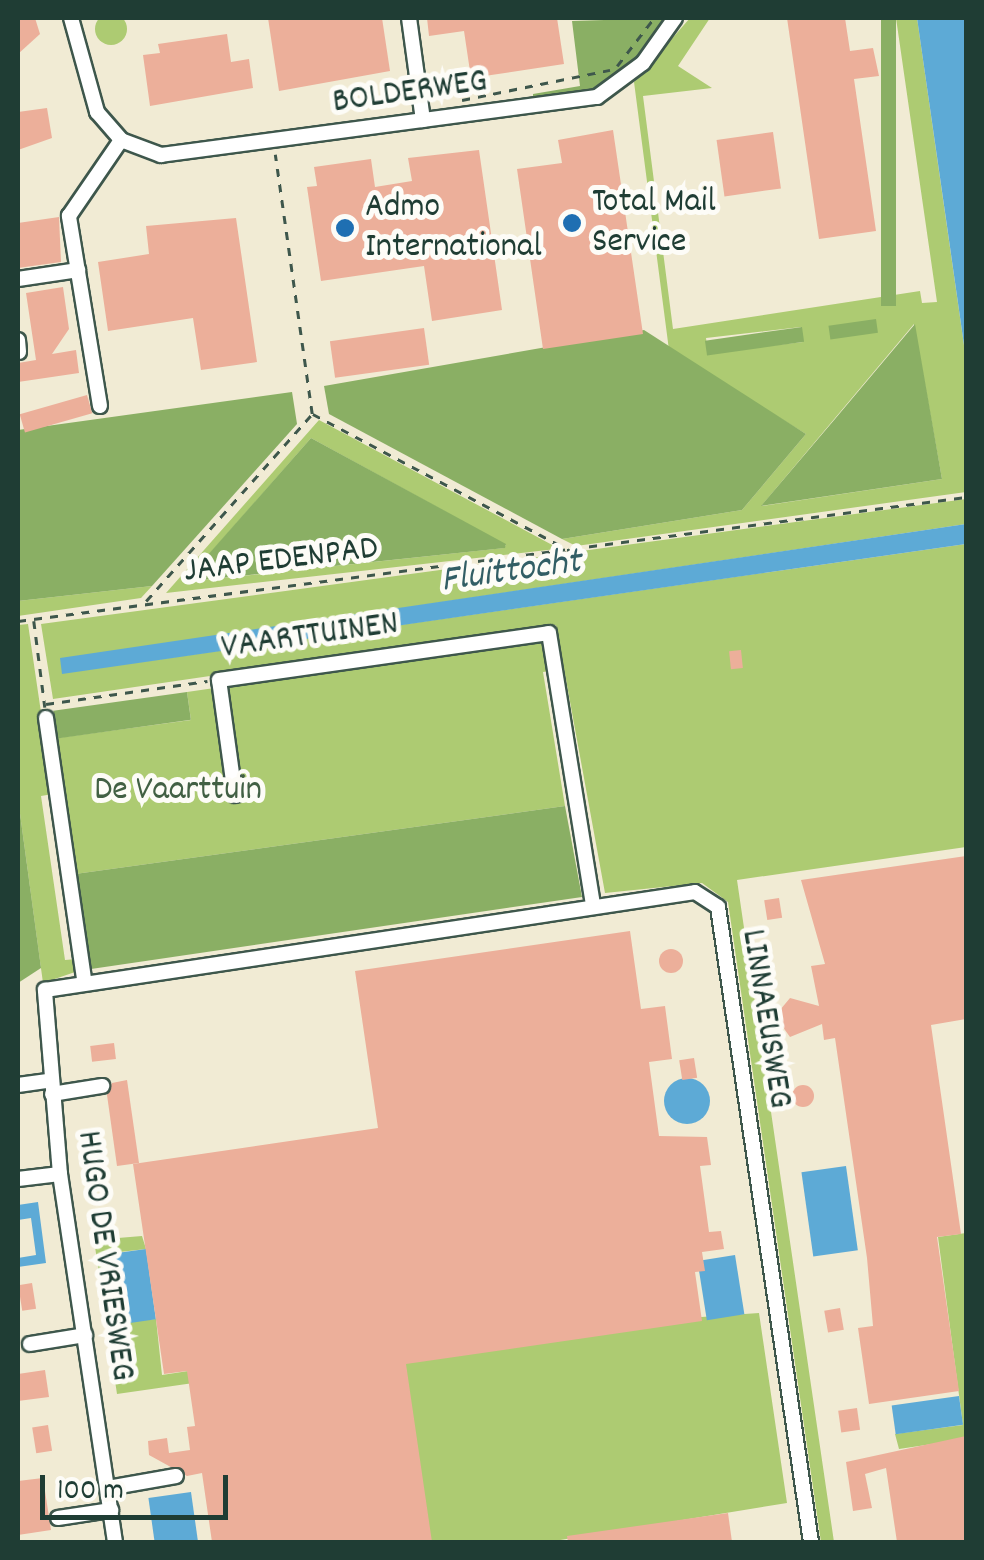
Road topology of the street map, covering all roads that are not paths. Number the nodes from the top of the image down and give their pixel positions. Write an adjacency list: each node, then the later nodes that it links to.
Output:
1 (72, 18): 5 (street)
2 (408, 18): 4 (street)
3 (676, 18): 4 (street, BOLDERWEG)
4 (423, 120): 5 (street, BOLDERWEG)
5 (121, 140): 6 (street)
6 (78, 270): 7 (street); 8 (street)
7 (18, 279)
8 (100, 406)
9 (46, 711): 12 (street)
10 (235, 795): 11 (street, VAARTTUINEN)
11 (594, 904): 12 (street, LINNAEUSWEG); 26 (street, LINNAEUSWEG)
12 (84, 979): 13 (street, LINNAEUSWEG)
13 (54, 984): 16 (street, HUGO DE VRIESWEG)
14 (18, 1085): 16 (street)
15 (102, 1086): 16 (street)
16 (50, 1088): 17 (street, HUGO DE VRIESWEG)
17 (60, 1174): 18 (street); 19 (street, HUGO DE VRIESWEG)
18 (18, 1178)
19 (85, 1335): 20 (street); 22 (street, HUGO DE VRIESWEG)
20 (30, 1344)
21 (176, 1476): 22 (street)
22 (108, 1488): 23 (street, HUGO DE VRIESWEG)
23 (111, 1510): 24 (street); 25 (street, HUGO DE VRIESWEG)
24 (58, 1518)
25 (115, 1542)
26 (811, 1542)

